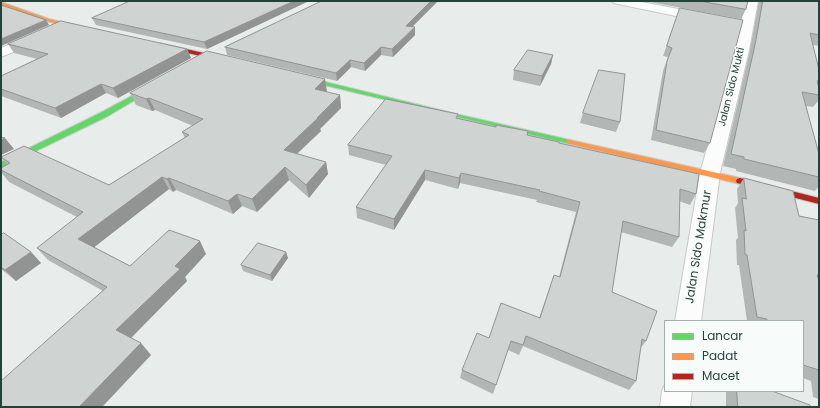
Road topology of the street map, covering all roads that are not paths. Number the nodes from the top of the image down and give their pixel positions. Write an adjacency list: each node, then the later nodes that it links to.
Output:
1 (618, 1): 4 (street)
2 (752, 1): 16 (street, Jalan Sido Mukti)
3 (1, 4): 5 (street)
4 (716, 20)
5 (65, 24): 6 (street); 9 (street)
6 (95, 31)
7 (148, 42): 10 (street)
8 (223, 49): 10 (street)
9 (1, 53)
10 (209, 56): 11 (street); 12 (street)
11 (195, 63)
12 (240, 63)
13 (286, 75): 16 (street)
14 (167, 79): 15 (street)
15 (1, 165)
16 (710, 173): 17 (street); 18 (street, Jalan Sido Makmur)
17 (819, 201)
18 (688, 320)
19 (677, 392): 20 (street)
20 (675, 407)

